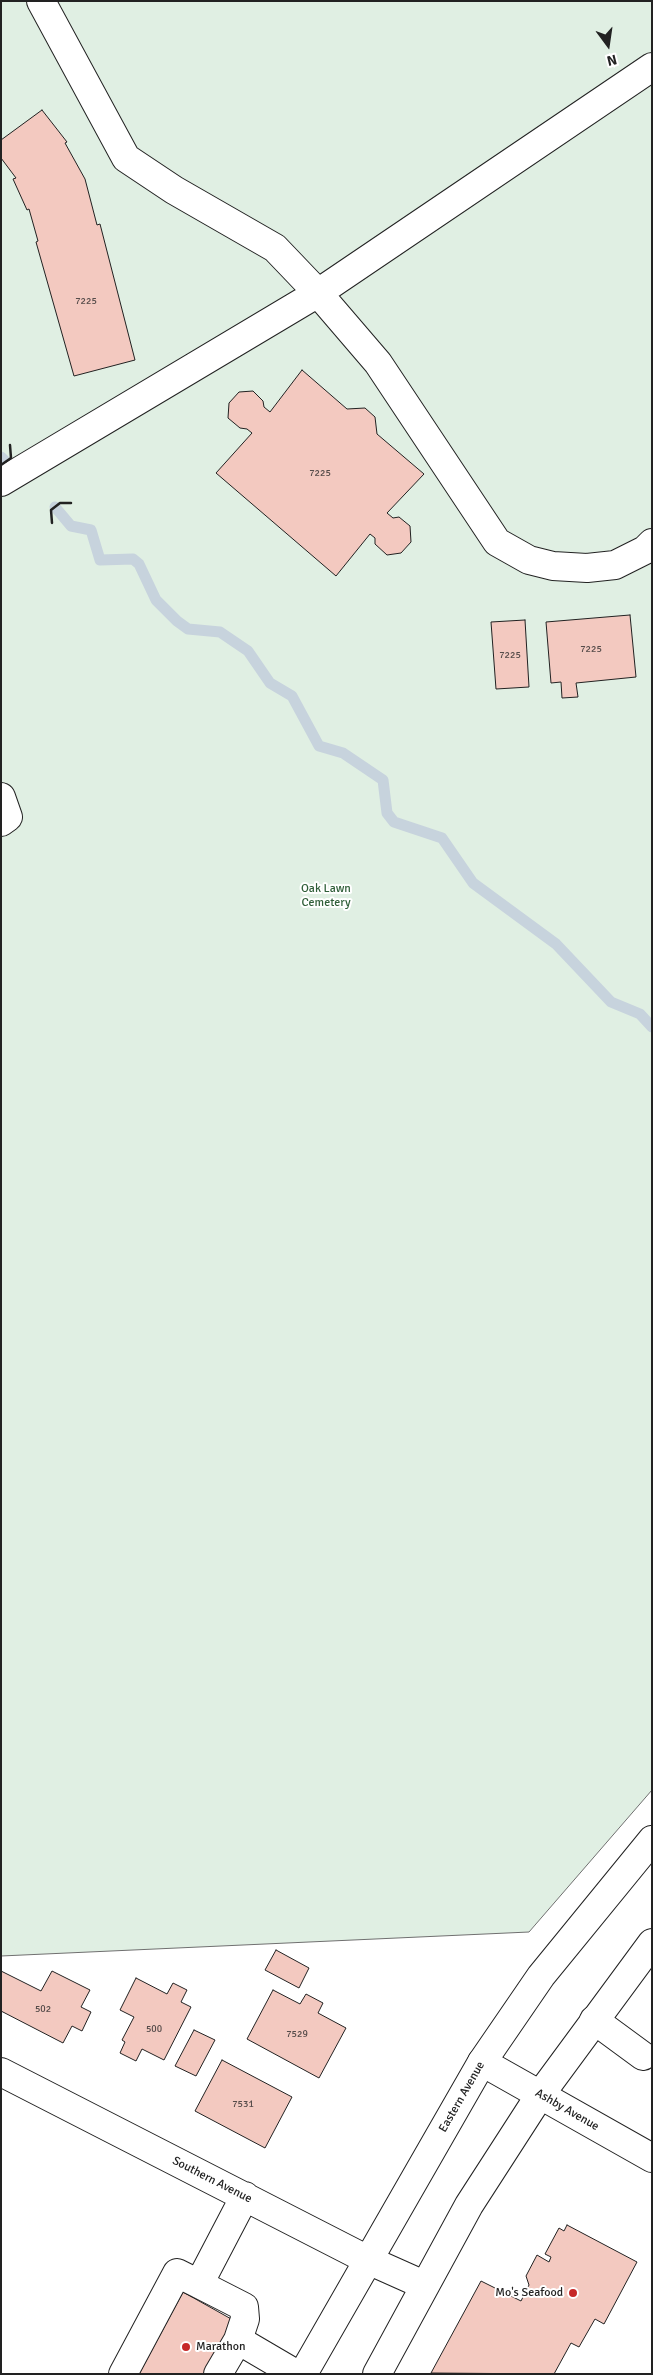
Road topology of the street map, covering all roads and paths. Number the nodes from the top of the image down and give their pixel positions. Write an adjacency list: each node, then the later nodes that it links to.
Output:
1 (41, 1): 3 (main road)
2 (652, 67): 3 (main road)
3 (318, 294): 4 (main road); 5 (main road)
4 (1, 482)
5 (652, 543)
6 (1, 798): 7 (main road)
7 (1, 822)
8 (652, 1840): 12 (main road, Eastern Avenue)
9 (652, 1943): 10 (main road)
10 (594, 2020): 11 (main road); 14 (main road)
11 (649, 2055)
12 (482, 2062): 14 (main road, Ashby Avenue); 17 (main road, Eastern Avenue)
13 (1, 2072): 16 (main road, Southern Avenue)
14 (540, 2095): 15 (main road, Ashby Avenue); 19 (main road)
15 (648, 2148)
16 (245, 2196): 17 (main road, Southern Avenue); 18 (main road)
17 (368, 2260): 19 (main road, Southern Avenue); 24 (main road, Eastern Avenue)
18 (198, 2284): 20 (main road); 21 (main road)
19 (424, 2285): 25 (main road)
20 (238, 2340): 22 (main road); 23 (main road)
21 (123, 2374)
22 (218, 2374)
23 (296, 2374)
24 (303, 2374)
25 (377, 2374)

